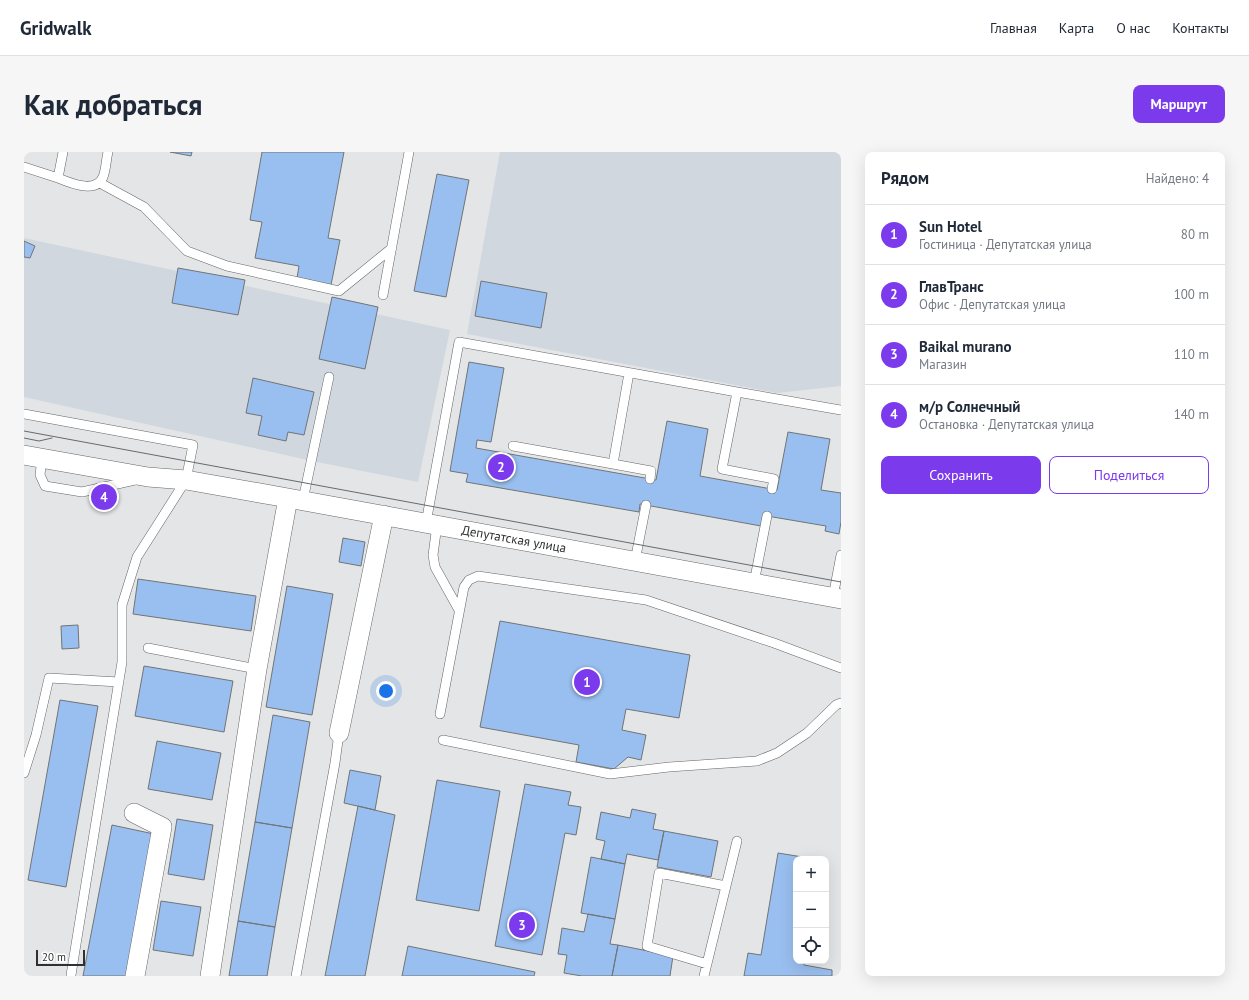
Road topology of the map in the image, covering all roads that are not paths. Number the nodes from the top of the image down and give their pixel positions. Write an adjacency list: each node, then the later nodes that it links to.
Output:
1 (63, 152): 5 (lane)
2 (108, 152): 6 (lane)
3 (409, 152): 7 (lane)
4 (24, 166): 5 (lane)
5 (58, 178): 6 (lane)
6 (100, 183): 7 (lane)
7 (392, 248): 8 (lane)
8 (383, 295)
9 (629, 373): 11 (lane); 16 (lane); 25 (lane)
10 (329, 377): 21 (lane)
11 (737, 392): 12 (lane); 20 (lane)
12 (841, 410)
13 (24, 414): 19 (lane)
14 (513, 446): 16 (lane)
15 (33, 457): 17 (street, Депутатская улица); 17 (lane)
16 (613, 464): 18 (lane)
17 (148, 477): 19 (street, Депутатская улица)
18 (650, 479)
19 (186, 480): 21 (street, Депутатская улица); 34 (lane)
20 (772, 489)
21 (296, 499): 23 (street, Депутатская улица); 33 (street)
22 (646, 505): 27 (lane)
23 (384, 515): 25 (street, Депутатская улица); 37 (street)
24 (767, 516): 28 (lane)
25 (431, 524): 27 (street, Депутатская улица); 30 (lane)
26 (841, 555): 29 (lane)
27 (636, 561): 28 (street, Депутатская улица)
28 (754, 583): 29 (street, Депутатская улица)
29 (837, 598)
30 (459, 610): 32 (lane); 36 (lane)
31 (148, 648): 33 (lane)
32 (841, 668)
33 (257, 669): 46 (street)
34 (119, 682): 39 (lane); 44 (lane)
35 (841, 703): 38 (lane)
36 (440, 714)
37 (339, 733): 47 (lane)
38 (443, 740)
39 (24, 773)
40 (134, 813): 45 (street)
41 (737, 841): 42 (lane)
42 (726, 886): 43 (lane); 43 (lane)
43 (707, 964): 48 (lane)
44 (71, 974)
45 (135, 976)
46 (210, 976)
47 (296, 976)
48 (704, 976)

